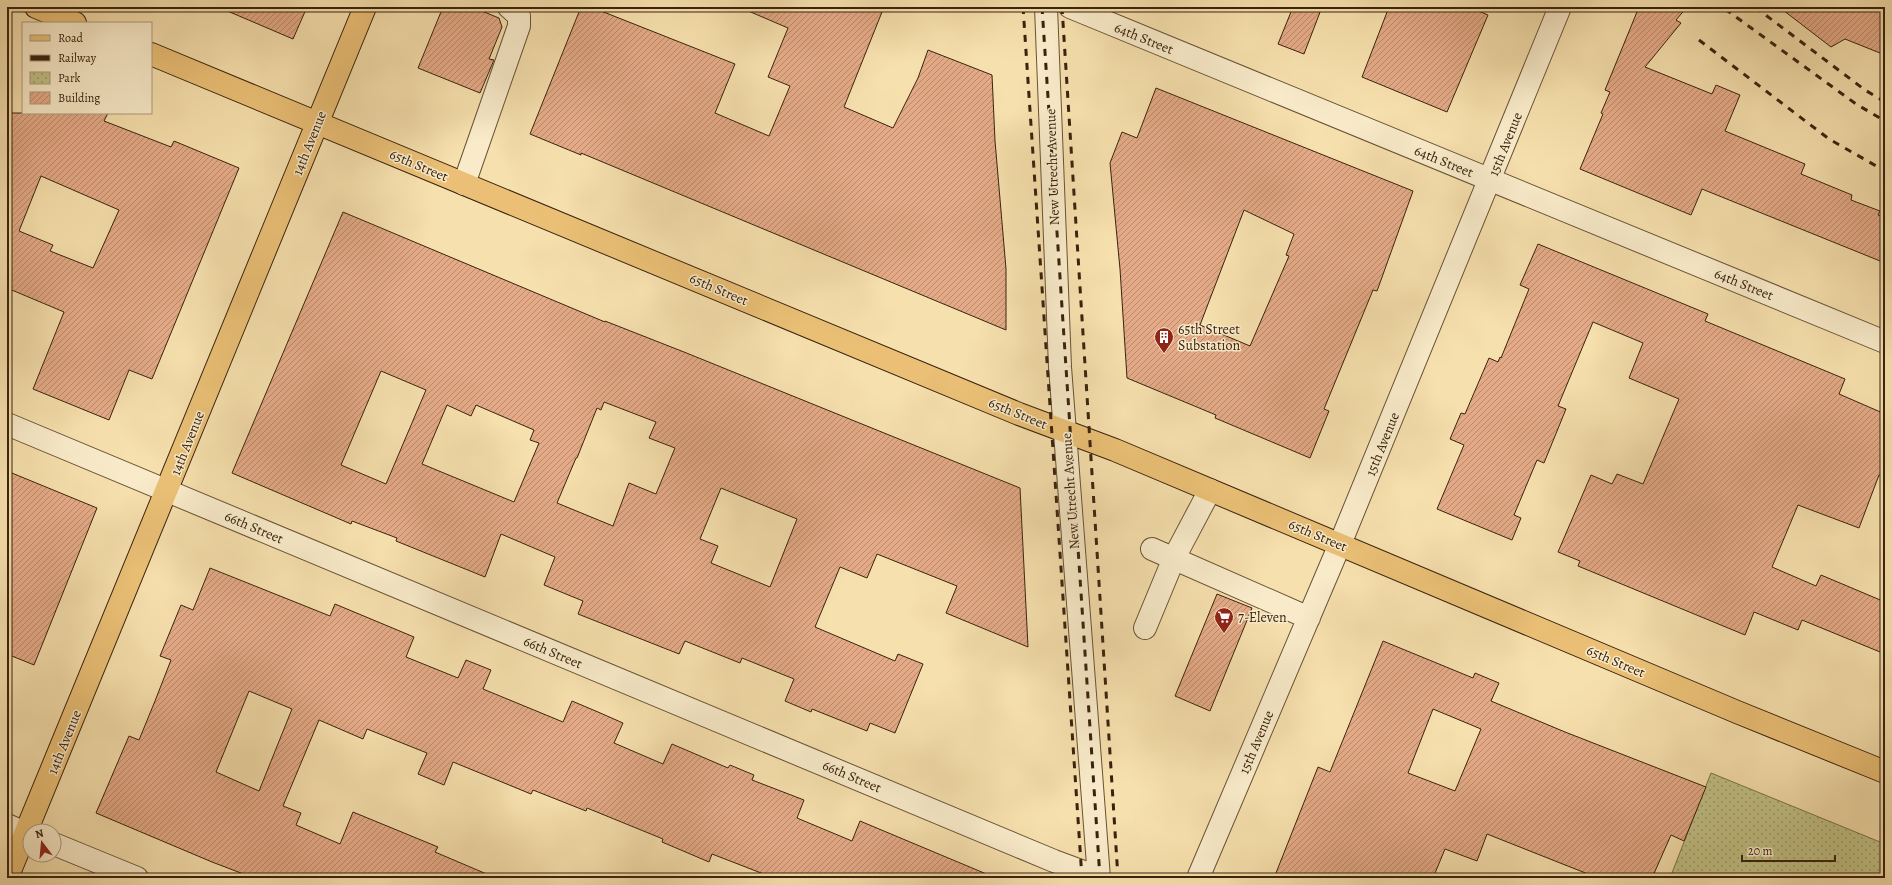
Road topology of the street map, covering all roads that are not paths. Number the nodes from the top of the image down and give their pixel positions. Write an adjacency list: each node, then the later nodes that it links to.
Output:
1 (36, 7): 7 (main road)
2 (365, 7): 9 (main road, 14th Avenue)
3 (1046, 7): 14 (street, New Utrecht Avenue)
4 (1070, 7): 10 (street, 64th Street)
5 (1560, 7): 10 (street, 15th Avenue)
6 (514, 12): 11 (street)
7 (73, 22)
8 (152, 54): 9 (main road, 65th Street)
9 (318, 123): 11 (main road, 65th Street); 16 (main road, 14th Avenue)
10 (1490, 180): 12 (street, 64th Street); 17 (street, 15th Avenue)
11 (464, 184): 14 (main road, 65th Street)
12 (1885, 342)
13 (7, 424): 16 (street, 66th Street)
14 (1066, 432): 15 (main road, 65th Street); 27 (street, New Utrecht Avenue)
15 (1210, 490): 17 (main road, 65th Street); 19 (street)
16 (167, 491): 23 (main road, 14th Avenue); 27 (street, 66th Street)
17 (1340, 544): 20 (street, 15th Avenue); 22 (main road, 65th Street)
18 (1152, 549): 19 (street)
19 (1174, 558): 20 (street); 21 (street)
20 (1309, 618): 28 (street, 15th Avenue)
21 (1145, 628)
22 (1885, 772)
23 (21, 831): 25 (main road, 14th Avenue)
24 (62, 847): 26 (street)
25 (7, 878)
26 (136, 878)
27 (1100, 878)
28 (1198, 878)

